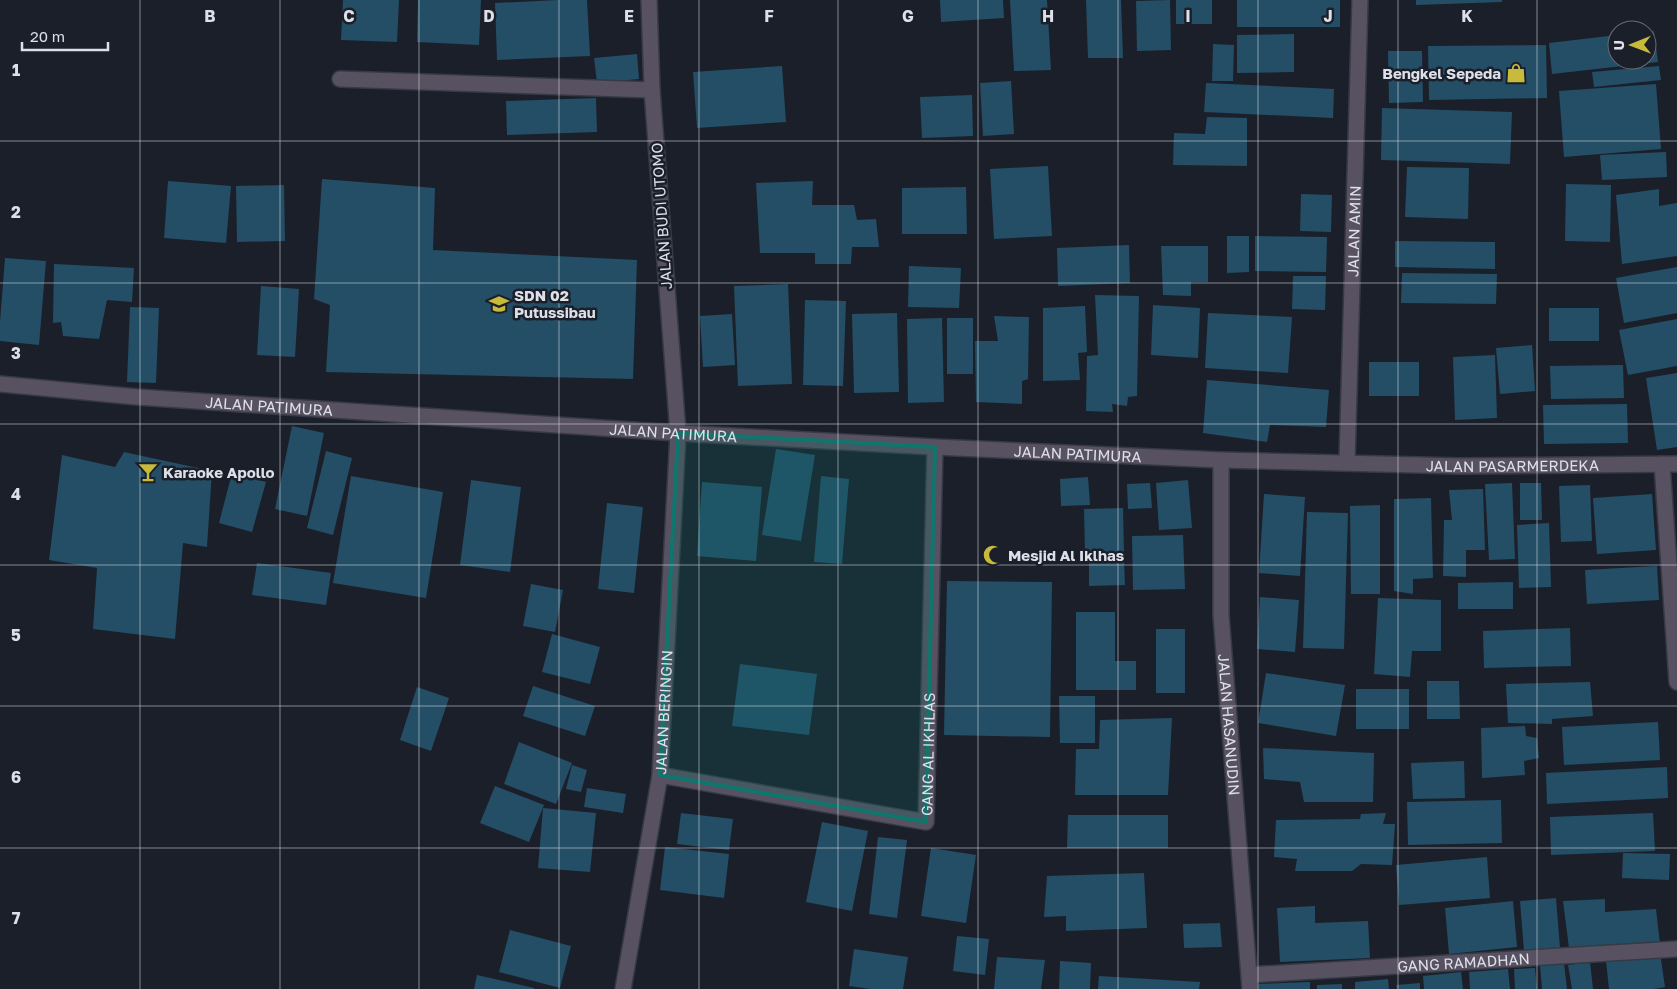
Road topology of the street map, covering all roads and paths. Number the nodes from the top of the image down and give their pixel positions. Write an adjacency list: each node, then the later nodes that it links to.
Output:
1 (649, 0): 4 (street, JALAN BUDI UTOMO)
2 (1360, 0): 9 (street, JALAN AMIN)
3 (340, 79): 4 (street)
4 (652, 90): 6 (street, JALAN BUDI UTOMO)
5 (0, 384): 6 (street, JALAN PATIMURA)
6 (678, 433): 7 (street, JALAN PATIMURA); 12 (street, JALAN BERINGIN)
7 (935, 447): 8 (street, JALAN PATIMURA); 12 (street, GANG AL IKHLAS)
8 (1221, 460): 9 (street, JALAN PATIMURA); 14 (street, JALAN HASANUDIN)
9 (1347, 462): 10 (street, JALAN PASARMERDEKA)
10 (1670, 464): 11 (street)
11 (1677, 682)
12 (660, 776): 15 (street, JALAN BERINGIN)
13 (1677, 949): 14 (street, GANG RAMADHAN)
14 (1250, 982)
15 (623, 989)

